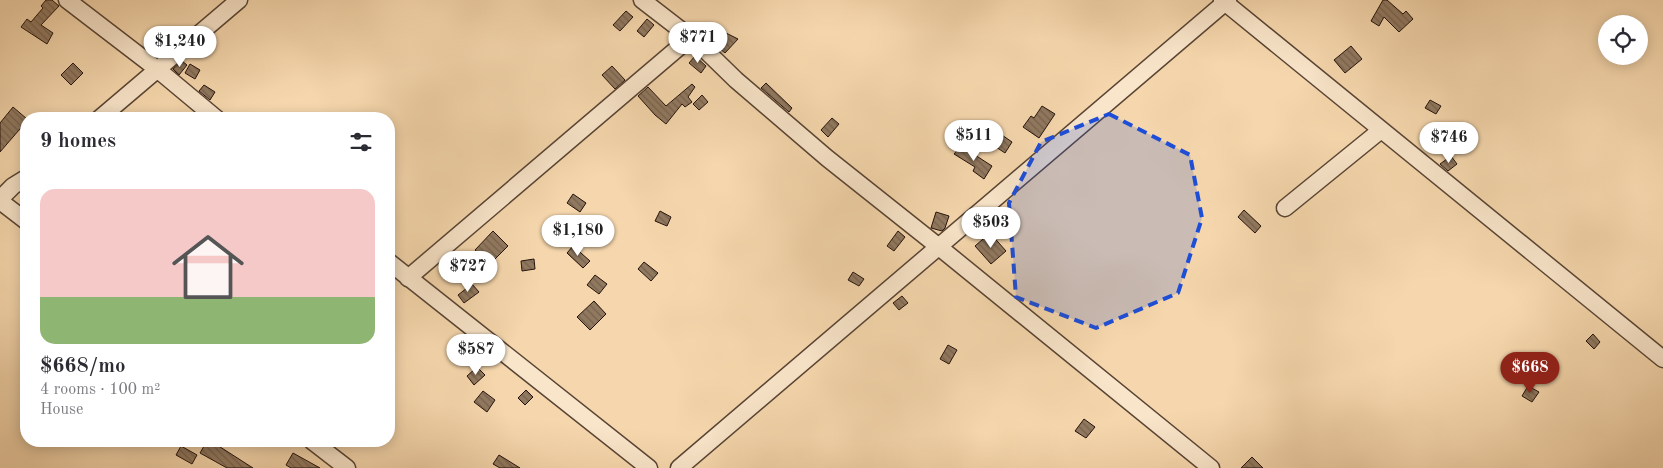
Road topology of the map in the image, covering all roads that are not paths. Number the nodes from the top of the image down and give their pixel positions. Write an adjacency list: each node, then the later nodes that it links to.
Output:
1 (67, 0): 6 (street)
2 (239, 0): 6 (street)
3 (642, 0): 5 (street)
4 (1225, 1): 9 (street); 14 (street)
5 (691, 37): 14 (street); 16 (street)
6 (157, 69): 7 (street); 8 (street)
7 (108, 112)
8 (209, 112)
9 (1381, 130): 12 (street); 17 (street)
10 (20, 182): 11 (street)
11 (1, 198): 13 (street)
12 (1285, 208)
13 (20, 215)
14 (939, 247): 21 (street); 22 (street)
15 (395, 267): 16 (street)
16 (408, 278): 20 (street)
17 (1663, 359)
18 (320, 447): 19 (street)
19 (347, 468)
20 (648, 468)
21 (679, 468)
22 (1211, 468)

